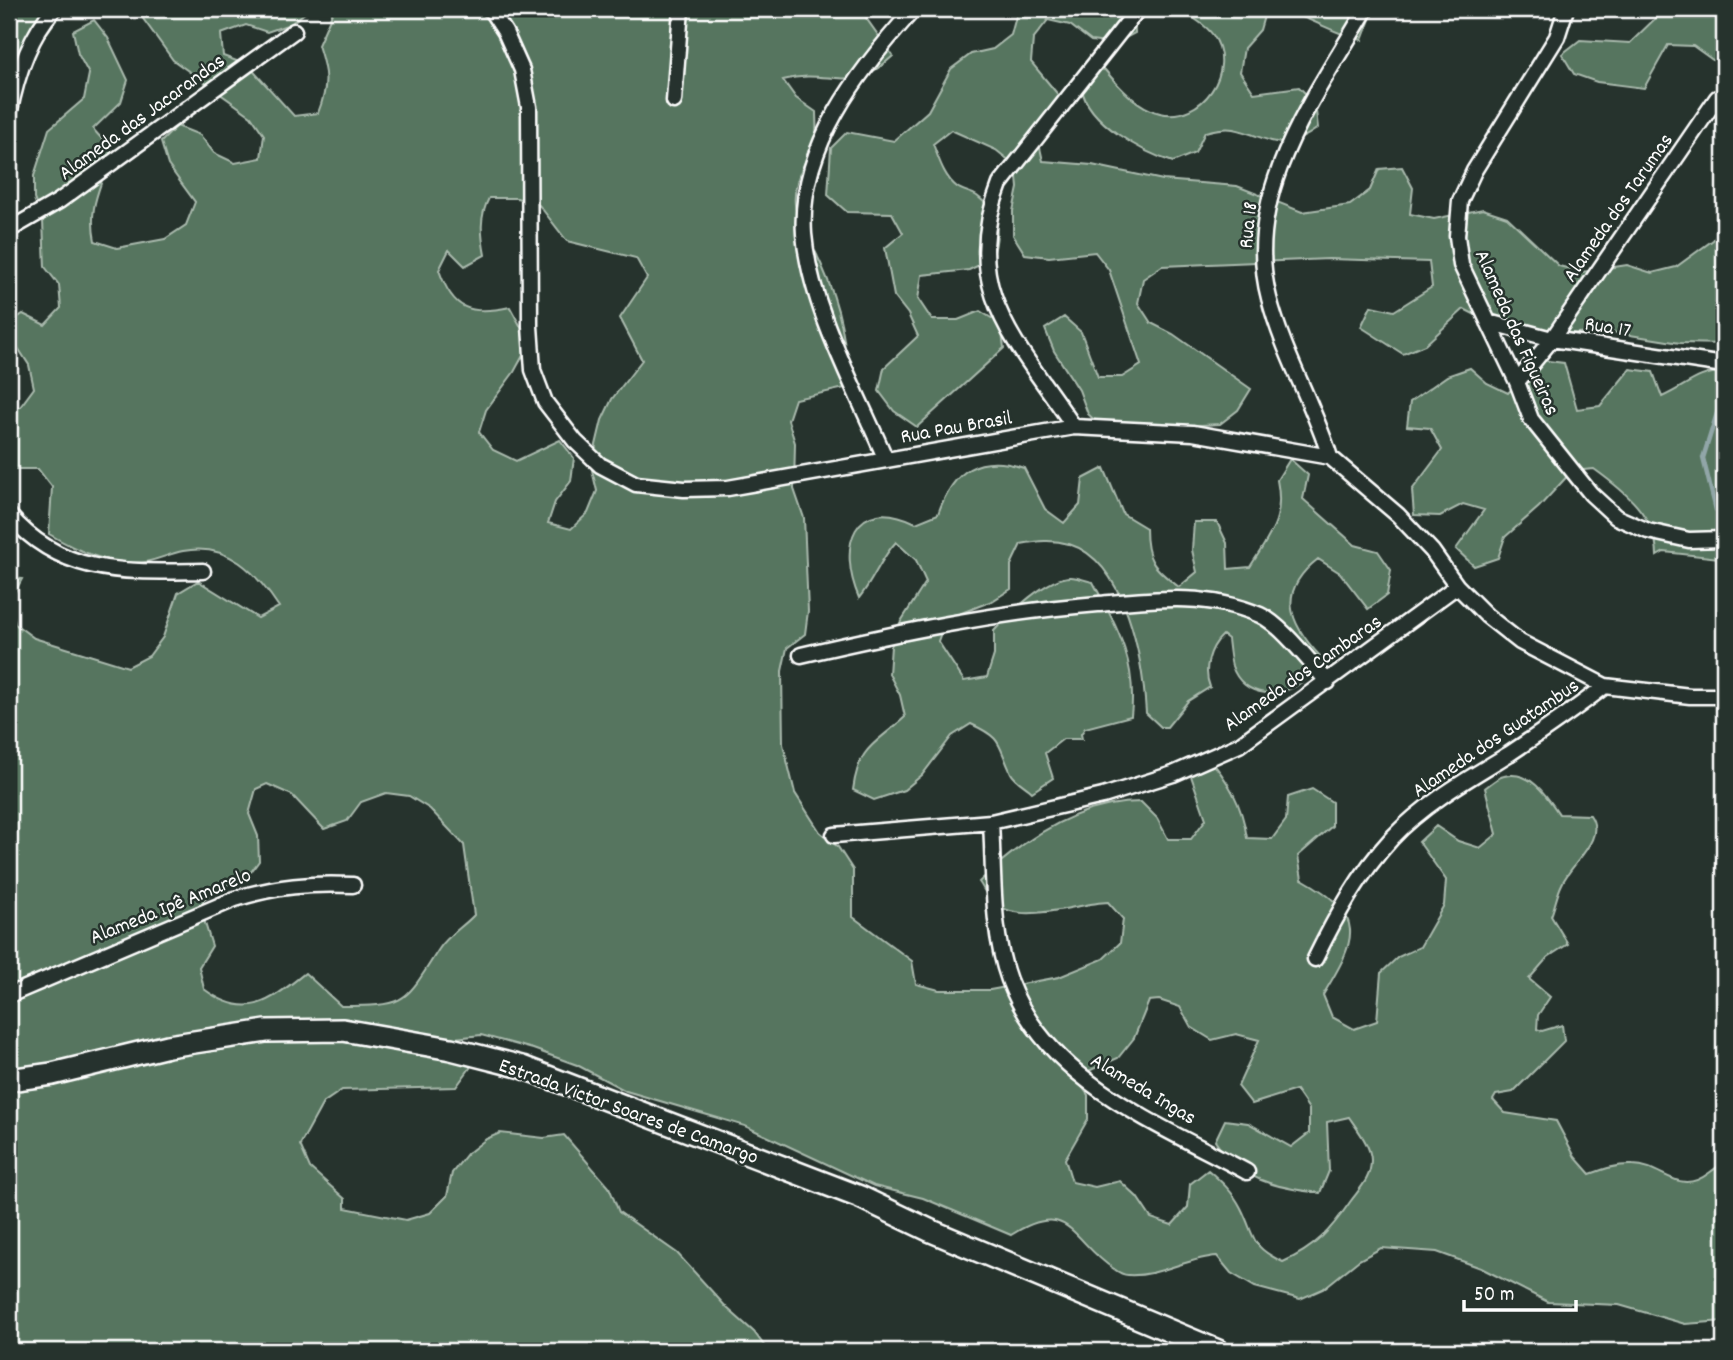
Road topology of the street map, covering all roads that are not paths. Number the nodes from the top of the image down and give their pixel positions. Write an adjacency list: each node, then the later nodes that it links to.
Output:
1 (54, 9): 11 (street)
2 (490, 9): 19 (street, Rua Pau Brasil)
3 (681, 9): 10 (street)
4 (914, 9): 19 (street)
5 (1138, 9): 17 (street)
6 (1366, 9): 18 (street, Rua 18)
7 (1566, 9): 13 (street, Alameda das Figueiras)
8 (294, 31): 12 (street, Alameda das Jacarandas)
9 (1717, 98): 14 (street, Alameda dos Tarumas)
10 (674, 101)
11 (9, 115)
12 (9, 230)
13 (1488, 322): 14 (street, Rua 17); 16 (street, Alameda das Figueiras)
14 (1552, 339): 15 (street, Rua 17); 16 (street, Alameda dos Tarumas)
15 (1724, 365)
16 (1517, 382): 21 (street, Alameda das Figueiras)
17 (1074, 427): 18 (street, Rua Pau Brasil); 19 (street, Rua Pau Brasil)
18 (1330, 457): 23 (street)
19 (886, 460)
20 (9, 515): 22 (street)
21 (1724, 539)
22 (203, 571)
23 (1457, 586): 25 (street, Alameda dos Cambaras); 26 (street)
24 (801, 655): 25 (street)
25 (1328, 681): 28 (street, Alameda dos Cambaras)
26 (1605, 687): 27 (street); 31 (street, Alameda dos Guatambus)
27 (1724, 696)
28 (991, 822): 29 (street, Alameda dos Cambaras); 34 (street, Alameda Ingas)
29 (834, 835)
30 (353, 885): 32 (street, Alameda Ipê Amarelo)
31 (1315, 959)
32 (9, 995)
33 (9, 1080): 35 (main road, Estrada Victor Soares de Camargo)
34 (1247, 1171)
35 (1219, 1351)

